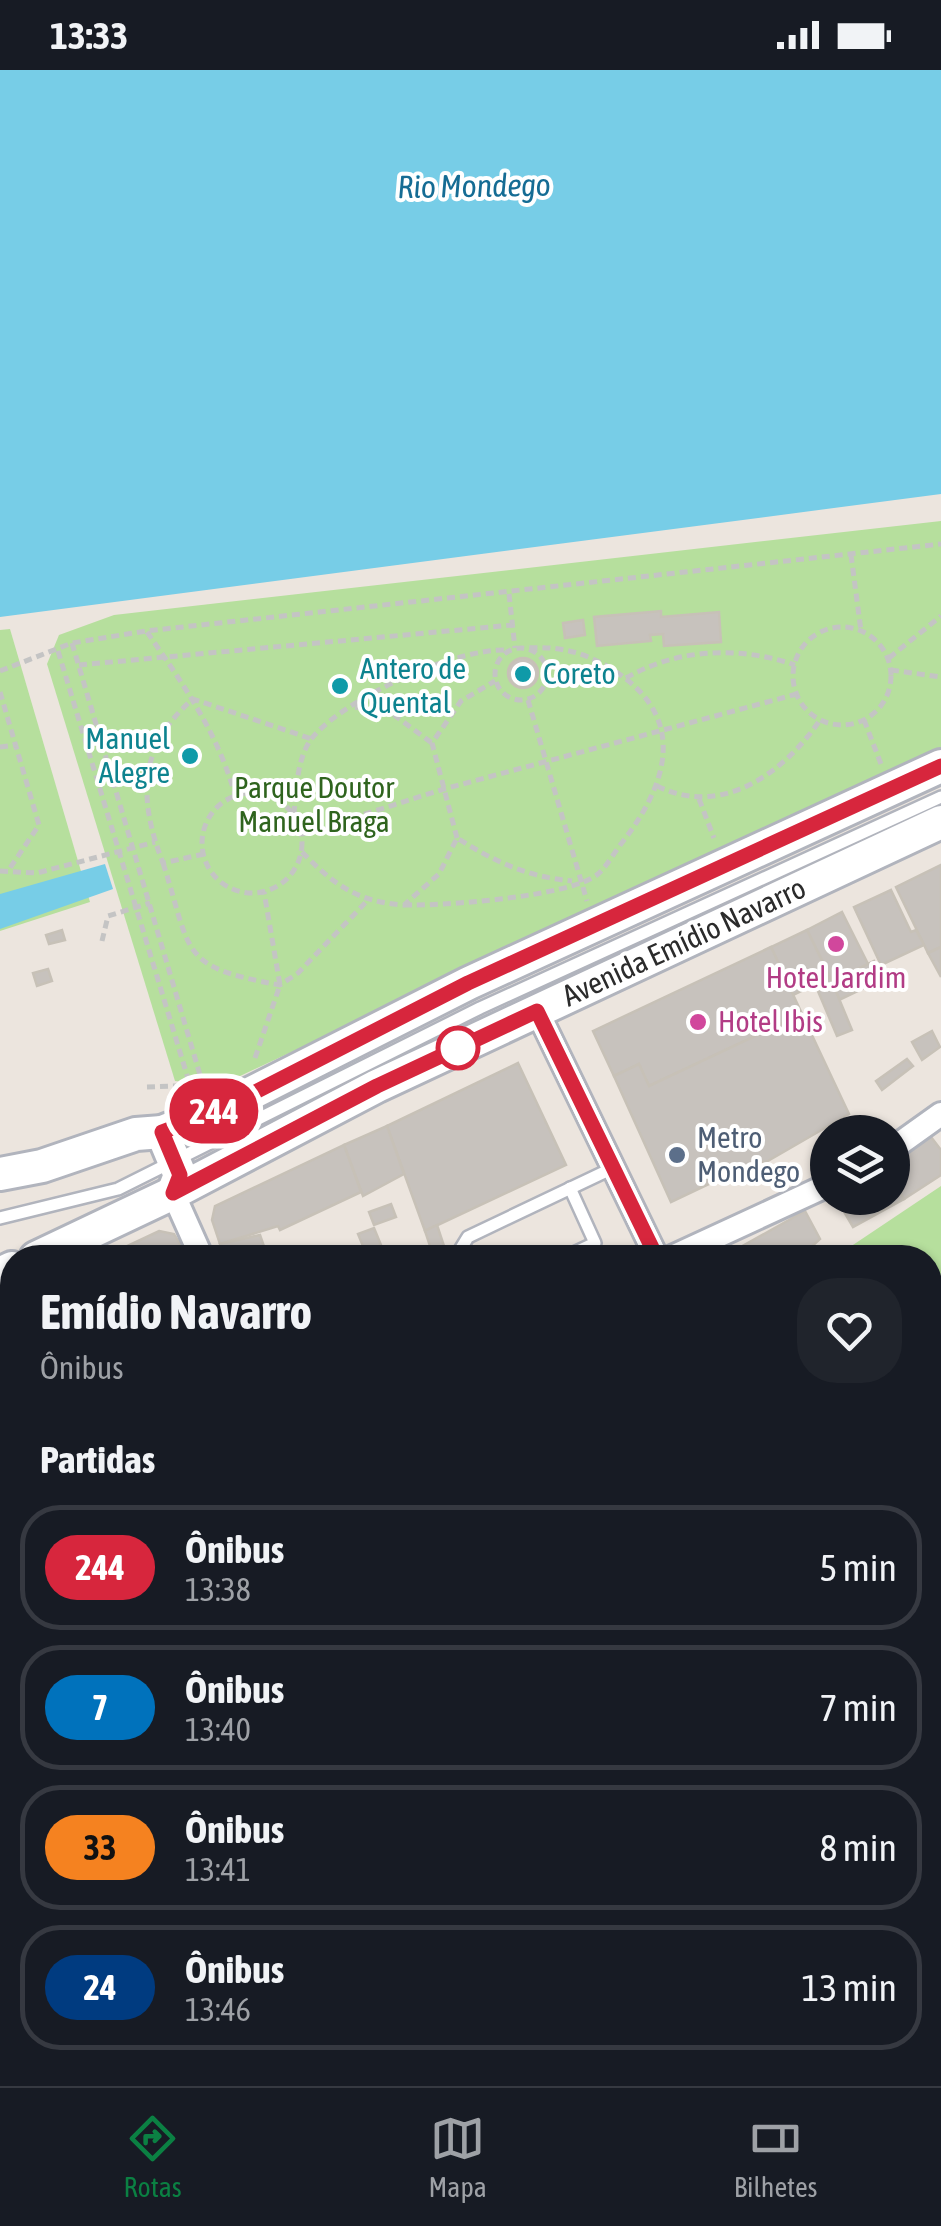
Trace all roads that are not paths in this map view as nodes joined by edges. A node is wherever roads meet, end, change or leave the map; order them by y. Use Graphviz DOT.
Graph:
graph roads {
  1 [pos="941,766"];
  2 [pos="941,797"];
  3 [pos="941,822"];
  4 [pos="537,1011"];
  5 [pos="941,1114"];
  6 [pos="162,1132"];
  7 [pos="910,1136"];
  8 [pos="613,1168"];
  9 [pos="0,1174"];
  10 [pos="175,1177"];
  11 [pos="570,1188"];
  12 [pos="810,1193"];
  13 [pos="0,1218"];
  14 [pos="63,1245"];
  15 [pos="198,1245"];
  16 [pos="463,1245"];
  17 [pos="593,1245"];
  18 [pos="650,1245"];
  19 [pos="698,1245"];
  1 -- 6 [label="main road, Avenida Emídio Navarro"];
  2 -- 10 [label="lane"];
  3 -- 4 [label="main road, Avenida Emídio Navarro"];
  4 -- 8 [label="street"];
  4 -- 10 [label="main road, Avenida Emídio Navarro"];
  5 -- 7 [label="street"];
  6 -- 9 [label="main road, Avenida Emídio Navarro"];
  6 -- 10 [label="main road"];
  8 -- 11 [label="lane"];
  8 -- 18 [label="street"];
  10 -- 13 [label="lane"];
  10 -- 14 [label="main road, Avenida Emídio Navarro"];
  10 -- 15 [label="street"];
  11 -- 16 [label="lane"];
  11 -- 17 [label="lane"];
  12 -- 19 [label="street"];
}
